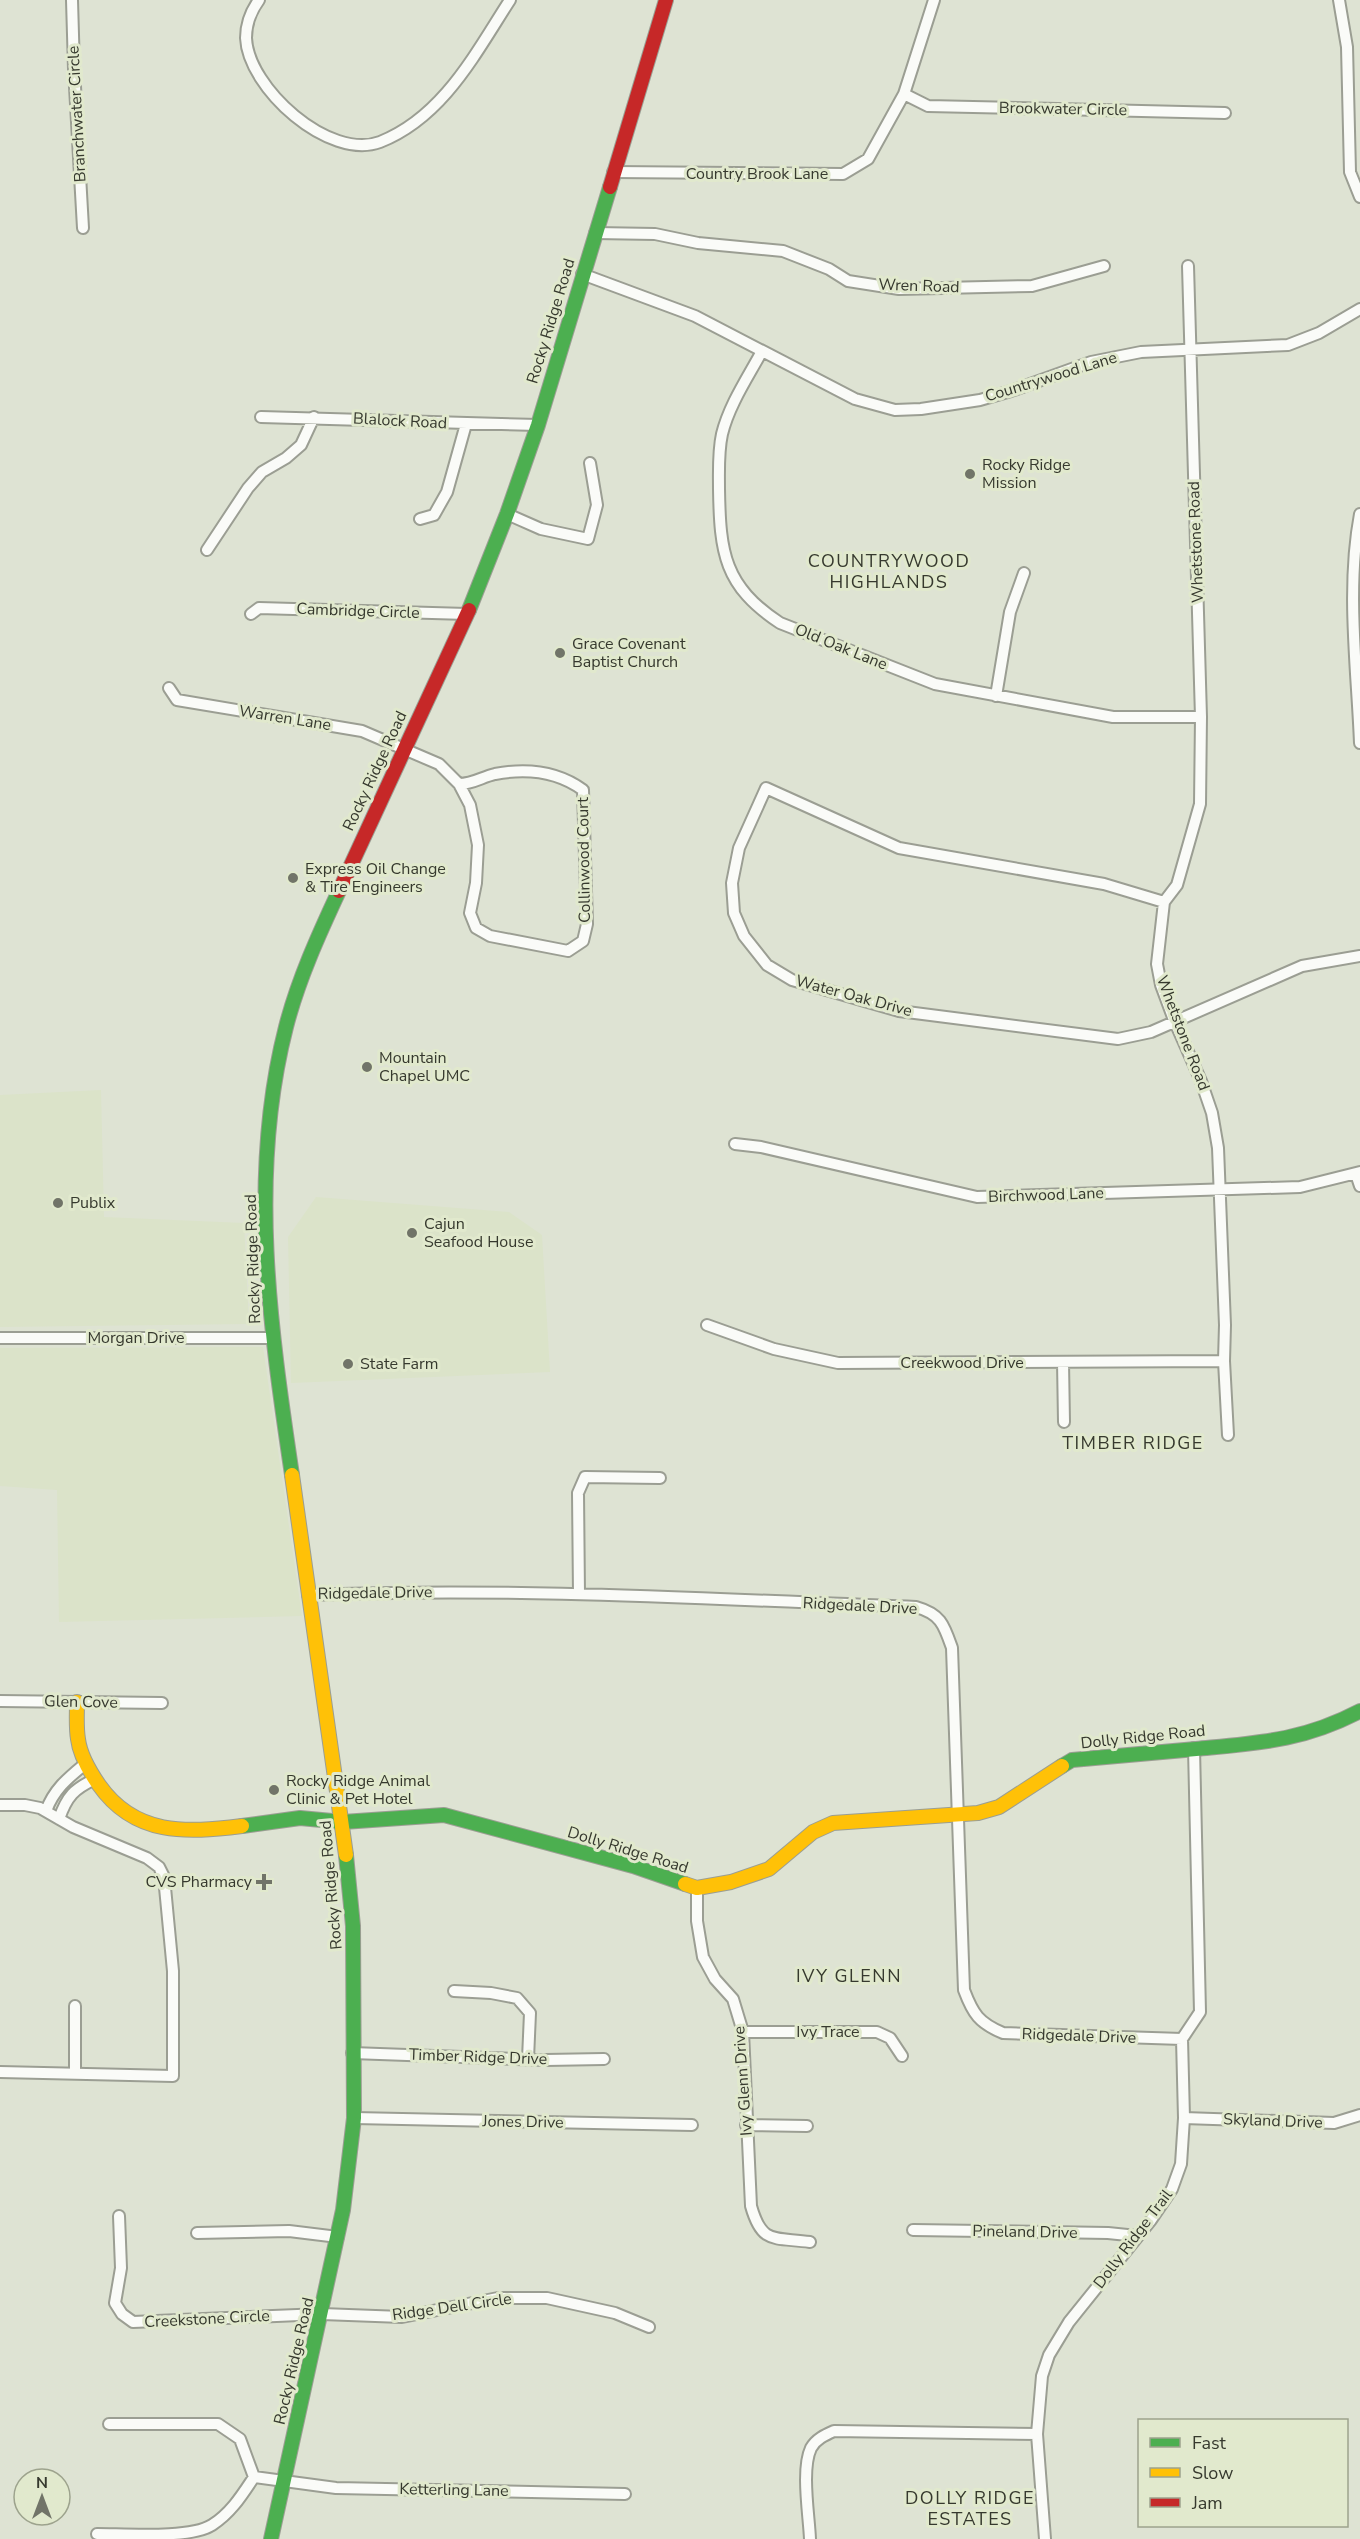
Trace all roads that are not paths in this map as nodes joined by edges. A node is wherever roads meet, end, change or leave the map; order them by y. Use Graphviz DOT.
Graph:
graph roads {
  1 [pos="72,0"];
  2 [pos="259,0"];
  3 [pos="510,0"];
  4 [pos="666,0"];
  5 [pos="934,0"];
  6 [pos="1339,0"];
  7 [pos="904,94"];
  8 [pos="1225,113"];
  9 [pos="613,172"];
  10 [pos="1360,197"];
  11 [pos="83,228"];
  12 [pos="595,233"];
  13 [pos="1104,266"];
  14 [pos="1188,266"];
  15 [pos="582,274"];
  16 [pos="1360,309"];
  17 [pos="1190,350"];
  18 [pos="762,351"];
  19 [pos="261,417"];
  20 [pos="314,417"];
  21 [pos="466,424"];
  22 [pos="538,425"];
  23 [pos="590,463"];
  24 [pos="507,514"];
  25 [pos="1360,514"];
  26 [pos="420,519"];
  27 [pos="207,550"];
  28 [pos="1024,573"];
  29 [pos="251,614"];
  30 [pos="466,614"];
  31 [pos="1358,626"];
  32 [pos="170,688"];
  33 [pos="996,696"];
  34 [pos="1201,717"];
  35 [pos="1360,743"];
  36 [pos="403,750"];
  37 [pos="459,784"];
  38 [pos="1164,903"];
  39 [pos="1360,956"];
  40 [pos="1174,1020"];
  41 [pos="735,1144"];
  42 [pos="1358,1173"];
  43 [pos="1360,1186"];
  44 [pos="1220,1188"];
  45 [pos="707,1325"];
  46 [pos="0,1338"];
  47 [pos="273,1338"];
  48 [pos="1224,1361"];
  49 [pos="1063,1362"];
  50 [pos="1064,1422"];
  51 [pos="1228,1435"];
  52 [pos="660,1478"];
  53 [pos="579,1594"];
  54 [pos="308,1595"];
  55 [pos="0,1701"];
  56 [pos="77,1702"];
  57 [pos="162,1704"];
  58 [pos="1360,1711"];
  59 [pos="1194,1748"];
  60 [pos="86,1763"];
  61 [pos="95,1779"];
  62 [pos="0,1805"];
  63 [pos="46,1811"];
  64 [pos="958,1814"];
  65 [pos="59,1819"];
  66 [pos="343,1822"];
  67 [pos="697,1888"];
  68 [pos="454,1991"];
  69 [pos="75,2006"];
  70 [pos="743,2032"];
  71 [pos="1182,2039"];
  72 [pos="352,2053"];
  73 [pos="902,2056"];
  74 [pos="528,2059"];
  75 [pos="604,2059"];
  76 [pos="0,2072"];
  77 [pos="75,2074"];
  78 [pos="1360,2115"];
  79 [pos="354,2118"];
  80 [pos="1184,2118"];
  81 [pos="692,2125"];
  82 [pos="746,2125"];
  83 [pos="807,2126"];
  84 [pos="119,2216"];
  85 [pos="913,2230"];
  86 [pos="197,2233"];
  87 [pos="1137,2236"];
  88 [pos="338,2237"];
  89 [pos="810,2242"];
  90 [pos="322,2314"];
  91 [pos="649,2327"];
  92 [pos="109,2424"];
  93 [pos="1037,2434"];
  94 [pos="254,2477"];
  95 [pos="284,2482"];
  96 [pos="625,2494"];
  97 [pos="97,2534"];
  98 [pos="271,2539"];
  99 [pos="810,2539"];
  100 [pos="1045,2539"];
  1 -- 11 [label="street, Branchwater Circle"];
  2 -- 3 [label="street"];
  4 -- 9 [label="main road, Rocky Ridge Road"];
  5 -- 7 [label="street, Country Brook Lane"];
  6 -- 10 [label="street"];
  7 -- 8 [label="street, Brookwater Circle"];
  7 -- 9 [label="street, Country Brook Lane"];
  9 -- 12 [label="main road, Rocky Ridge Road"];
  12 -- 13 [label="street, Wren Road"];
  12 -- 15 [label="main road, Rocky Ridge Road"];
  14 -- 17 [label="street, Whetstone Road"];
  15 -- 18 [label="street, Countrywood Lane"];
  15 -- 22 [label="main road, Rocky Ridge Road"];
  16 -- 17 [label="street, Countrywood Lane"];
  17 -- 18 [label="street, Countrywood Lane"];
  17 -- 34 [label="street, Whetstone Road"];
  18 -- 33 [label="street, Old Oak Lane"];
  19 -- 20 [label="street, Blalock Road"];
  20 -- 21 [label="street, Blalock Road"];
  20 -- 27 [label="street"];
  21 -- 22 [label="street, Blalock Road"];
  21 -- 26 [label="street"];
  22 -- 24 [label="main road, Rocky Ridge Road"];
  23 -- 24 [label="street"];
  24 -- 30 [label="main road, Rocky Ridge Road"];
  25 -- 31 [label="street"];
  28 -- 33 [label="street"];
  29 -- 30 [label="street, Cambridge Circle"];
  30 -- 36 [label="main road, Rocky Ridge Road"];
  31 -- 35 [label="street"];
  32 -- 36 [label="street, Warren Lane"];
  33 -- 34 [label="street, Old Oak Lane"];
  34 -- 38 [label="street, Whetstone Road"];
  36 -- 37 [label="street, Collinwood Court"];
  36 -- 47 [label="main road, Rocky Ridge Road"];
  37 -- 37 [label="street, Collinwood Court"];
  38 -- 40 [label="street, Whetstone Road"];
  38 -- 40 [label="street, Water Oak Drive"];
  39 -- 40 [label="street, Water Oak Drive"];
  40 -- 44 [label="street, Whetstone Road"];
  41 -- 44 [label="street, Birchwood Lane"];
  42 -- 43 [label="street"];
  42 -- 44 [label="street, Birchwood Lane"];
  44 -- 48 [label="street, Whetstone Road"];
  45 -- 49 [label="street, Creekwood Drive"];
  46 -- 47 [label="street, Morgan Drive"];
  47 -- 54 [label="main road, Rocky Ridge Road"];
  48 -- 49 [label="street, Creekwood Drive"];
  48 -- 51 [label="street, Whetstone Road"];
  49 -- 50 [label="street"];
  52 -- 53 [label="street"];
  53 -- 54 [label="street, Ridgedale Drive"];
  53 -- 64 [label="street, Ridgedale Drive"];
  54 -- 66 [label="main road, Rocky Ridge Road"];
  55 -- 56 [label="street, Glen Cove"];
  56 -- 57 [label="street, Glen Cove"];
  56 -- 60 [label="main road, Dolly Ridge Road"];
  58 -- 59 [label="main road, Dolly Ridge Road"];
  59 -- 64 [label="main road, Dolly Ridge Road"];
  59 -- 71 [label="street"];
  60 -- 61 [label="main road, Dolly Ridge Road"];
  60 -- 63 [label="street"];
  61 -- 65 [label="street"];
  61 -- 66 [label="main road, Dolly Ridge Road"];
  62 -- 63 [label="street"];
  63 -- 65 [label="street"];
  64 -- 67 [label="main road, Dolly Ridge Road"];
  64 -- 71 [label="street, Ridgedale Drive"];
  65 -- 77 [label="street"];
  66 -- 67 [label="main road, Dolly Ridge Road"];
  66 -- 72 [label="main road, Rocky Ridge Road"];
  67 -- 70 [label="street, Ivy Glenn Drive"];
  68 -- 74 [label="street"];
  69 -- 77 [label="street"];
  70 -- 73 [label="street, Ivy Trace"];
  70 -- 82 [label="street, Ivy Glenn Drive"];
  71 -- 80 [label="street, Dolly Ridge Trail"];
  72 -- 74 [label="street, Timber Ridge Drive"];
  72 -- 79 [label="main road, Rocky Ridge Road"];
  74 -- 75 [label="street, Timber Ridge Drive"];
  76 -- 77 [label="street"];
  78 -- 80 [label="street, Skyland Drive"];
  79 -- 81 [label="street, Jones Drive"];
  79 -- 88 [label="main road, Rocky Ridge Road"];
  80 -- 87 [label="street, Dolly Ridge Trail"];
  82 -- 83 [label="street"];
  82 -- 89 [label="street, Ivy Glenn Drive"];
  84 -- 90 [label="street, Creekstone Circle"];
  85 -- 87 [label="street, Pineland Drive"];
  86 -- 88 [label="street"];
  87 -- 93 [label="street, Dolly Ridge Trail"];
  88 -- 90 [label="main road, Rocky Ridge Road"];
  90 -- 91 [label="street, Ridge Dell Circle"];
  90 -- 95 [label="main road, Rocky Ridge Road"];
  92 -- 94 [label="street"];
  93 -- 99 [label="street"];
  93 -- 100 [label="street, Dolly Ridge Trail"];
  94 -- 95 [label="street, Ketterling Lane"];
  94 -- 97 [label="street"];
  95 -- 96 [label="street, Ketterling Lane"];
  95 -- 98 [label="main road, Rocky Ridge Road"];
}
